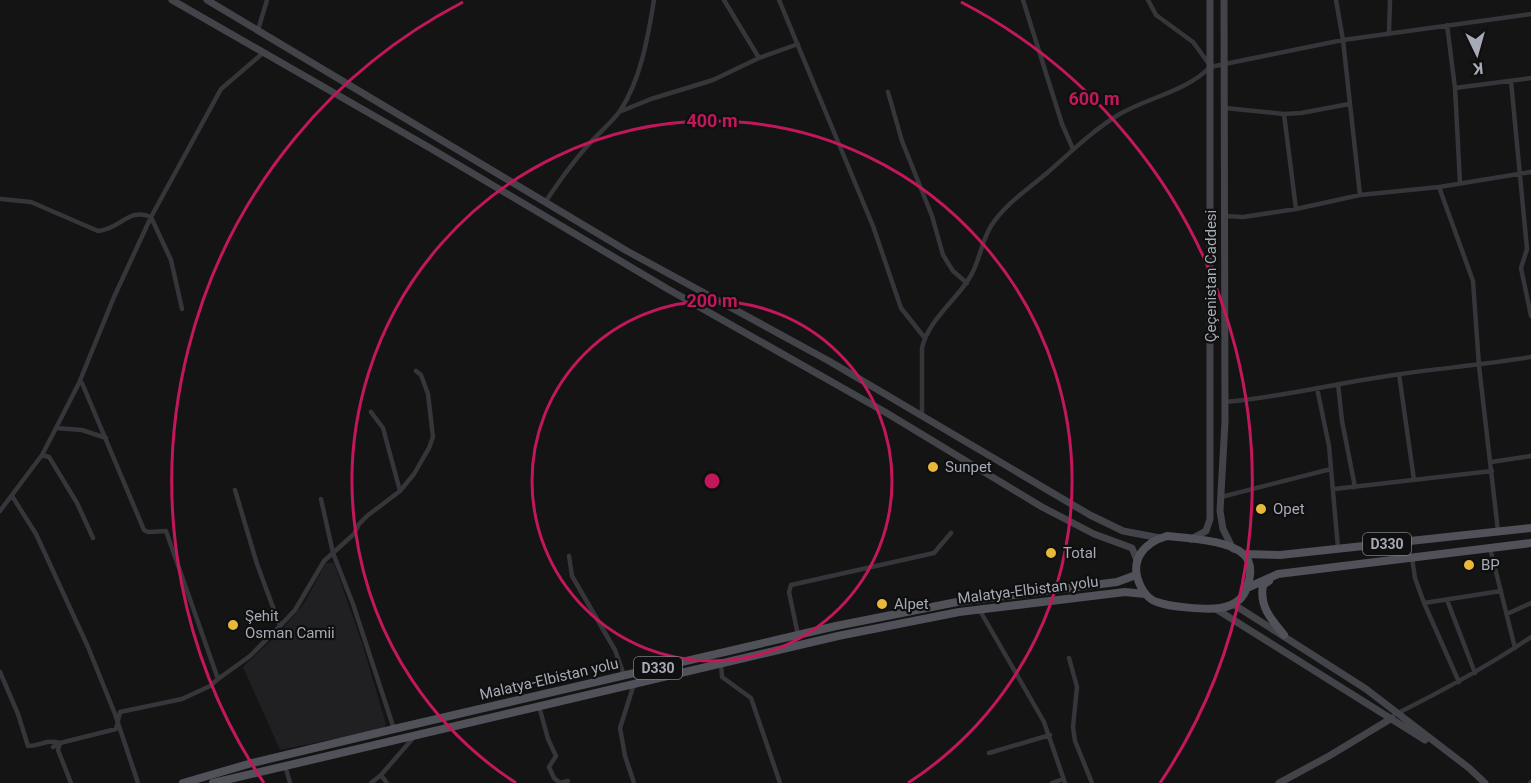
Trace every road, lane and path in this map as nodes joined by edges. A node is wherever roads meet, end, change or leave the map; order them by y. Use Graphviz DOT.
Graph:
graph roads {
  1 [pos="172,0"];
  2 [pos="207,0"];
  3 [pos="267,0"];
  4 [pos="654,0"];
  5 [pos="724,0"];
  6 [pos="779,0"];
  7 [pos="1023,0"];
  8 [pos="1148,0"];
  9 [pos="1210,0"];
  10 [pos="1224,0"];
  11 [pos="1336,0"];
  12 [pos="1390,0"];
  13 [pos="1531,14"];
  14 [pos="1447,25"];
  15 [pos="258,30"];
  16 [pos="1389,34"];
  17 [pos="1344,40"];
  18 [pos="798,44"];
  19 [pos="263,53"];
  20 [pos="759,58"];
  21 [pos="1224,63"];
  22 [pos="1210,67"];
  23 [pos="1531,78"];
  24 [pos="1511,81"];
  25 [pos="1455,88"];
  26 [pos="888,92"];
  27 [pos="1349,104"];
  28 [pos="1225,108"];
  29 [pos="619,112"];
  30 [pos="1284,114"];
  31 [pos="1073,149"];
  32 [pos="1531,172"];
  33 [pos="1520,174"];
  34 [pos="1460,183"];
  35 [pos="1439,187"];
  36 [pos="1360,195"];
  37 [pos="1,199"];
  38 [pos="546,201"];
  39 [pos="1296,209"];
  40 [pos="1224,216"];
  41 [pos="151,217"];
  42 [pos="967,283"];
  43 [pos="182,309"];
  44 [pos="1530,309"];
  45 [pos="1531,316"];
  46 [pos="924,337"];
  47 [pos="1531,357"];
  48 [pos="1479,366"];
  49 [pos="416,371"];
  50 [pos="1399,374"];
  51 [pos="79,383"];
  52 [pos="1338,384"];
  53 [pos="1317,388"];
  54 [pos="1225,402"];
  55 [pos="371,412"];
  56 [pos="922,416"];
  57 [pos="56,428"];
  58 [pos="106,438"];
  59 [pos="42,455"];
  60 [pos="1531,456"];
  61 [pos="1491,462"];
  62 [pos="1331,469"];
  63 [pos="1492,471"];
  64 [pos="1414,480"];
  65 [pos="1354,487"];
  66 [pos="1334,489"];
  67 [pos="235,490"];
  68 [pos="400,491"];
  69 [pos="12,496"];
  70 [pos="1221,498"];
  71 [pos="321,499"];
  72 [pos="0,511"];
  73 [pos="1531,528"];
  74 [pos="1498,531"];
  75 [pos="951,533"];
  76 [pos="93,538"];
  77 [pos="1160,538"];
  78 [pos="1191,539"];
  79 [pos="1531,543"];
  80 [pos="1490,548"];
  81 [pos="1233,549"];
  82 [pos="1338,549"];
  83 [pos="333,553"];
  84 [pos="1243,554"];
  85 [pos="569,556"];
  86 [pos="1412,558"];
  87 [pos="1137,560"];
  88 [pos="1278,574"];
  89 [pos="1136,575"];
  90 [pos="1247,588"];
  91 [pos="1501,591"];
  92 [pos="1145,594"];
  93 [pos="1448,600"];
  94 [pos="1424,603"];
  95 [pos="1531,603"];
  96 [pos="1233,604"];
  97 [pos="980,609"];
  98 [pos="1216,609"];
  99 [pos="1507,614"];
  100 [pos="280,626"];
  101 [pos="798,635"];
  102 [pos="1284,636"];
  103 [pos="1531,637"];
  104 [pos="1515,648"];
  105 [pos="1069,658"];
  106 [pos="722,664"];
  107 [pos="0,672"];
  108 [pos="1475,673"];
  109 [pos="624,675"];
  110 [pos="218,679"];
  111 [pos="1459,682"];
  112 [pos="634,684"];
  113 [pos="539,706"];
  114 [pos="1395,716"];
  115 [pos="118,725"];
  116 [pos="394,729"];
  117 [pos="417,734"];
  118 [pos="1050,735"];
  119 [pos="60,743"];
  120 [pos="53,747"];
  121 [pos="989,753"];
  122 [pos="285,765"];
  123 [pos="381,775"];
  124 [pos="568,781"];
  125 [pos="1064,781"];
  126 [pos="70,783"];
  127 [pos="138,783"];
  128 [pos="183,783"];
  129 [pos="213,783"];
  130 [pos="290,783"];
  131 [pos="371,783"];
  132 [pos="387,783"];
  133 [pos="633,783"];
  134 [pos="780,783"];
  135 [pos="1052,783"];
  136 [pos="1092,783"];
  137 [pos="1279,783"];
  138 [pos="1485,783"];
  1 -- 19 [label="main road"];
  2 -- 15 [label="main road"];
  3 -- 15 [label="street"];
  4 -- 29 [label="street"];
  5 -- 20 [label="street"];
  6 -- 18 [label="street"];
  7 -- 31 [label="street"];
  8 -- 22 [label="street"];
  9 -- 22 [label="main road, Çeçenistan Caddesi"];
  10 -- 21 [label="main road, Çeçenistan Caddesi"];
  11 -- 17 [label="street"];
  12 -- 16 [label="street"];
  13 -- 14 [label="street"];
  14 -- 16 [label="street"];
  14 -- 25 [label="street"];
  15 -- 38 [label="main road"];
  16 -- 17 [label="street"];
  17 -- 21 [label="street"];
  17 -- 27 [label="street"];
  18 -- 20 [label="street"];
  18 -- 46 [label="street"];
  19 -- 41 [label="street"];
  19 -- 87 [label="main road"];
  20 -- 29 [label="street"];
  21 -- 22 [label="street"];
  21 -- 28 [label="main road, Çeçenistan Caddesi"];
  22 -- 31 [label="street"];
  22 -- 78 [label="main road, Çeçenistan Caddesi"];
  23 -- 24 [label="street"];
  24 -- 25 [label="street"];
  24 -- 33 [label="street"];
  25 -- 34 [label="street"];
  26 -- 42 [label="street"];
  27 -- 30 [label="street"];
  27 -- 36 [label="street"];
  28 -- 30 [label="street"];
  28 -- 40 [label="main road, Çeçenistan Caddesi"];
  29 -- 38 [label="street"];
  30 -- 39 [label="street"];
  31 -- 42 [label="street"];
  32 -- 33 [label="street"];
  33 -- 34 [label="street"];
  33 -- 44 [label="street"];
  34 -- 35 [label="street"];
  35 -- 36 [label="street"];
  35 -- 48 [label="street"];
  36 -- 39 [label="street"];
  37 -- 41 [label="street"];
  38 -- 56 [label="main road"];
  39 -- 40 [label="street"];
  40 -- 54 [label="main road, Çeçenistan Caddesi"];
  41 -- 43 [label="street"];
  41 -- 51 [label="street"];
  42 -- 46 [label="street"];
  44 -- 45 [label="street"];
  46 -- 56 [label="street"];
  47 -- 48 [label="street"];
  48 -- 50 [label="street"];
  48 -- 61 [label="street"];
  49 -- 68 [label="street"];
  50 -- 52 [label="street"];
  50 -- 64 [label="street"];
  51 -- 57 [label="street"];
  51 -- 58 [label="street"];
  52 -- 53 [label="street"];
  52 -- 65 [label="street"];
  53 -- 54 [label="street"];
  53 -- 62 [label="street"];
  54 -- 70 [label="main road, Çeçenistan Caddesi"];
  55 -- 68 [label="street"];
  56 -- 77 [label="main road"];
  57 -- 58 [label="street"];
  57 -- 59 [label="street"];
  58 -- 110 [label="street"];
  59 -- 69 [label="street"];
  59 -- 76 [label="street"];
  60 -- 61 [label="street"];
  61 -- 63 [label="street"];
  62 -- 66 [label="street"];
  62 -- 70 [label="street"];
  63 -- 64 [label="street"];
  63 -- 74 [label="street"];
  64 -- 65 [label="street"];
  65 -- 66 [label="street"];
  66 -- 82 [label="street"];
  67 -- 100 [label="street"];
  68 -- 83 [label="street"];
  69 -- 72 [label="street"];
  69 -- 115 [label="street"];
  70 -- 81 [label="main road, Çeçenistan Caddesi"];
  71 -- 83 [label="street"];
  73 -- 74 [label="main road, D330"];
  74 -- 82 [label="main road, D330"];
  75 -- 101 [label="street"];
  77 -- 78 [label="main road"];
  77 -- 87 [label="main road"];
  78 -- 81 [label="main road"];
  79 -- 80 [label="main road, D330"];
  80 -- 86 [label="main road, D330"];
  80 -- 91 [label="street"];
  81 -- 84 [label="main road"];
  82 -- 84 [label="main road, D330"];
  83 -- 100 [label="street"];
  83 -- 116 [label="street"];
  84 -- 90 [label="main road"];
  85 -- 109 [label="street"];
  86 -- 88 [label="main road, D330"];
  86 -- 94 [label="street"];
  87 -- 89 [label="main road"];
  88 -- 90 [label="main road, D330"];
  88 -- 102 [label="main road"];
  89 -- 92 [label="main road"];
  89 -- 101 [label="main road, Malatya-Elbistan yolu / D330"];
  90 -- 96 [label="main road"];
  91 -- 93 [label="street"];
  91 -- 99 [label="street"];
  92 -- 97 [label="main road, Malatya-Elbistan yolu / D330"];
  92 -- 98 [label="main road"];
  93 -- 94 [label="street"];
  93 -- 108 [label="street"];
  94 -- 111 [label="street"];
  95 -- 99 [label="street"];
  96 -- 98 [label="main road"];
  96 -- 102 [label="main road"];
  97 -- 106 [label="main road, Malatya-Elbistan yolu / D330"];
  97 -- 118 [label="street"];
  98 -- 114 [label="main road"];
  99 -- 104 [label="street"];
  100 -- 110 [label="street"];
  101 -- 109 [label="main road, Malatya-Elbistan yolu / D330"];
  102 -- 114 [label="main road"];
  103 -- 104 [label="street"];
  104 -- 108 [label="street"];
  105 -- 136 [label="street"];
  106 -- 112 [label="main road, Malatya-Elbistan yolu / D330"];
  106 -- 134 [label="street"];
  107 -- 119 [label="street"];
  108 -- 111 [label="street"];
  109 -- 116 [label="main road, Malatya-Elbistan yolu / D330"];
  110 -- 115 [label="street"];
  111 -- 114 [label="street"];
  112 -- 113 [label="main road, Malatya-Elbistan yolu / D330"];
  112 -- 133 [label="street"];
  113 -- 117 [label="main road, Malatya-Elbistan yolu / D330"];
  113 -- 124 [label="street"];
  114 -- 137 [label="main road"];
  114 -- 138 [label="main road"];
  115 -- 119 [label="street"];
  115 -- 127 [label="street"];
  116 -- 128 [label="main road, Malatya-Elbistan yolu / D330"];
  117 -- 122 [label="main road, Malatya-Elbistan yolu / D330"];
  117 -- 123 [label="street"];
  118 -- 121 [label="street"];
  118 -- 125 [label="street"];
  119 -- 120 [label="street"];
  119 -- 126 [label="street"];
  122 -- 129 [label="main road, Malatya-Elbistan yolu / D330"];
  122 -- 130 [label="street"];
  123 -- 131 [label="street"];
  123 -- 132 [label="street"];
  125 -- 135 [label="street"];
}
